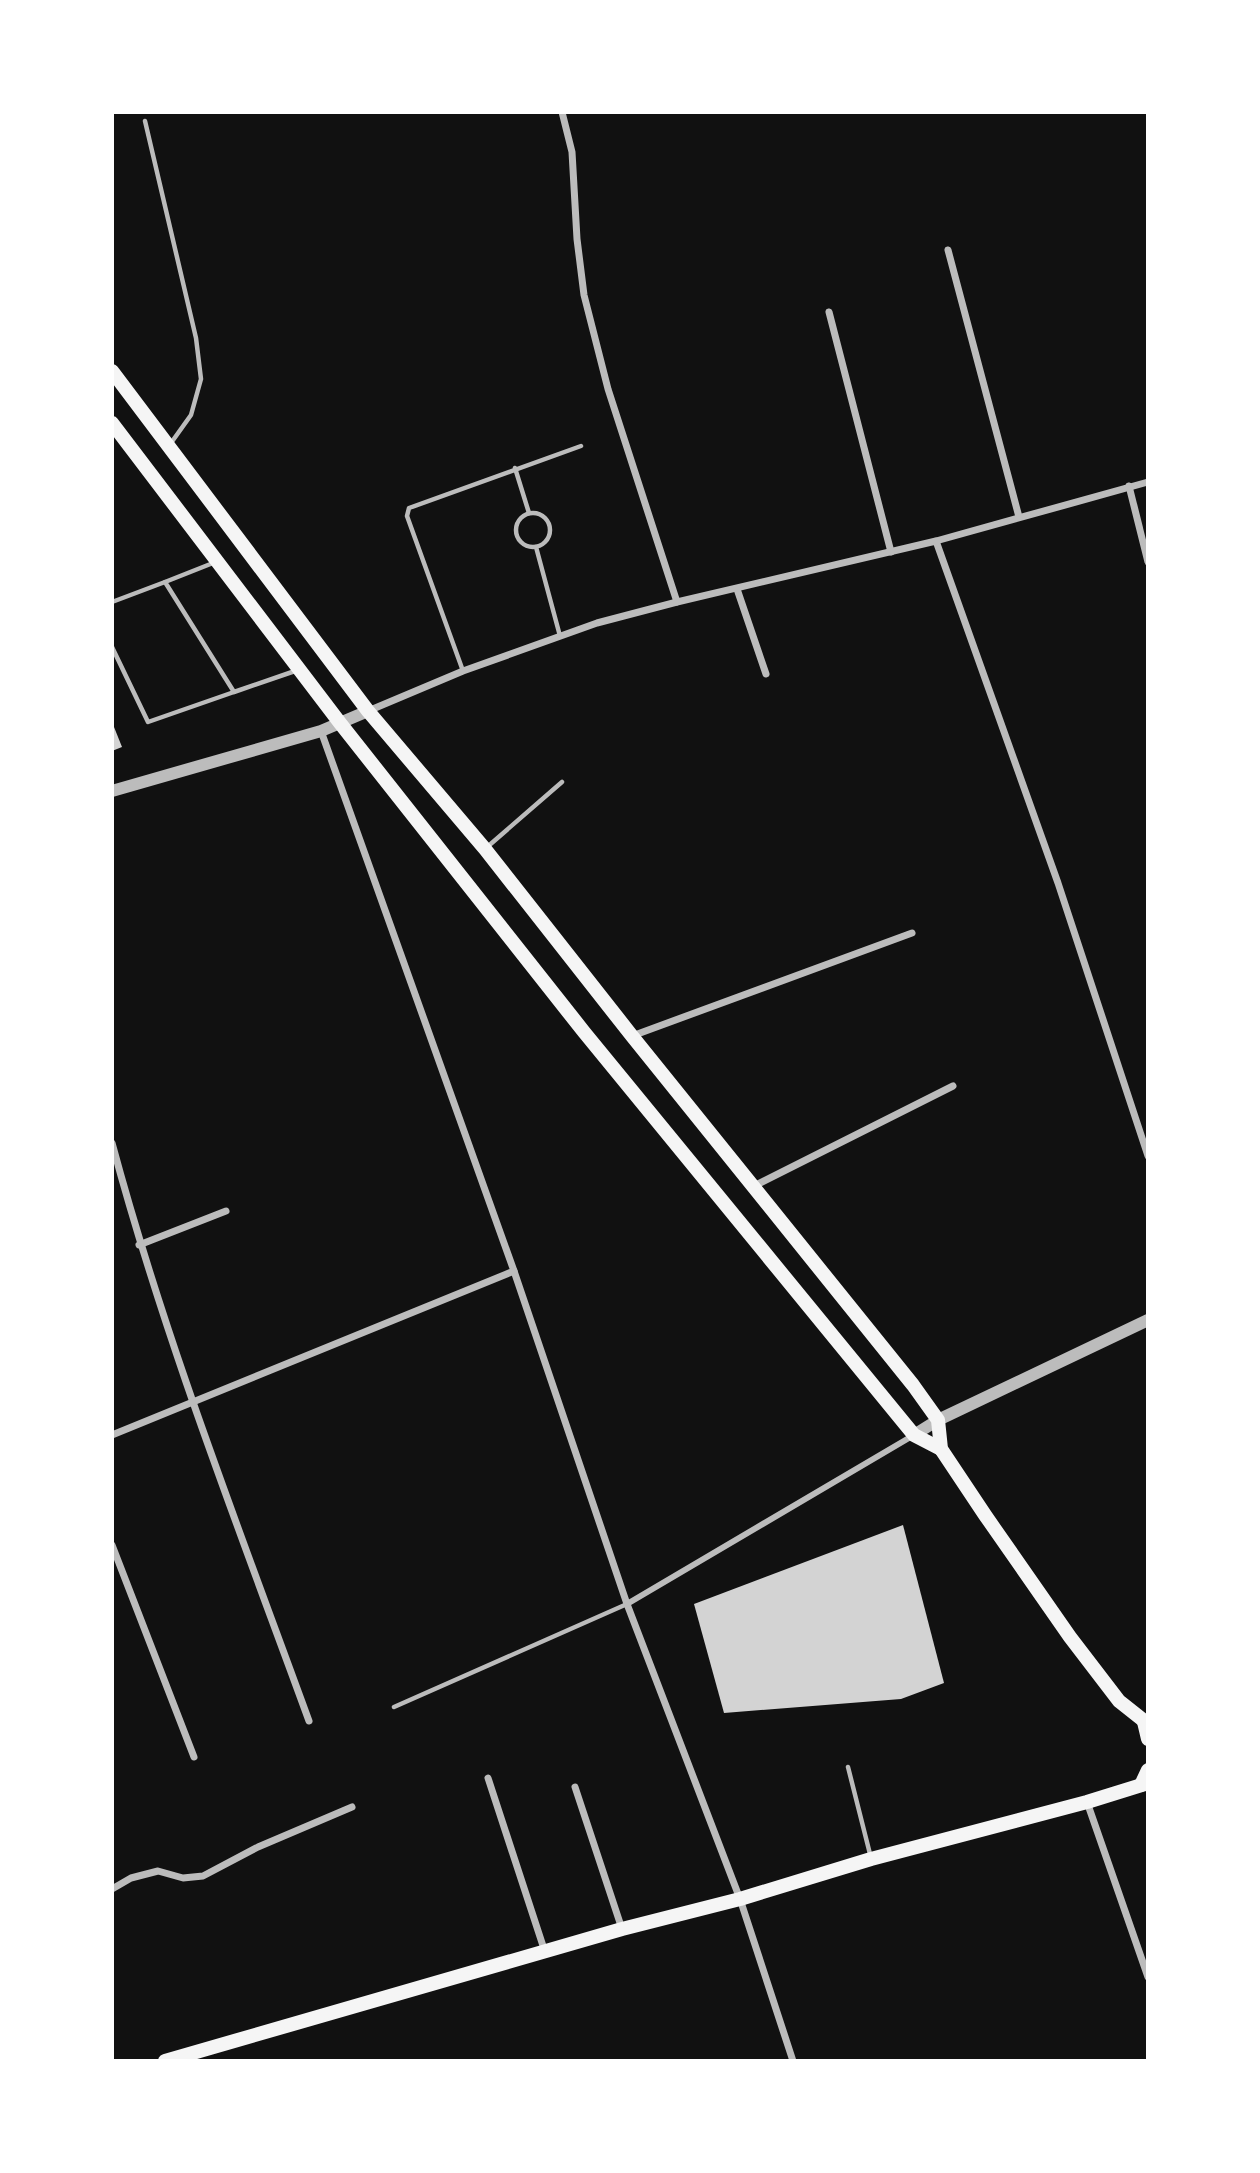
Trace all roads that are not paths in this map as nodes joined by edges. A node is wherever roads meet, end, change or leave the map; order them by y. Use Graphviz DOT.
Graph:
graph roads {
  1 [pos="562,112"];
  2 [pos="145,121"];
  3 [pos="948,250"];
  4 [pos="829,312"];
  5 [pos="112,371"];
  6 [pos="112,423"];
  7 [pos="581,446"];
  8 [pos="169,447"];
  9 [pos="516,468"];
  10 [pos="1148,482"];
  11 [pos="1129,486"];
  12 [pos="529,513"];
  13 [pos="1019,516"];
  14 [pos="936,541"];
  15 [pos="536,547"];
  16 [pos="891,552"];
  17 [pos="218,562"];
  18 [pos="1148,562"];
  19 [pos="165,582"];
  20 [pos="737,589"];
  21 [pos="112,602"];
  22 [pos="677,602"];
  23 [pos="560,637"];
  24 [pos="112,647"];
  25 [pos="299,669"];
  26 [pos="463,671"];
  27 [pos="766,674"];
  28 [pos="234,692"];
  29 [pos="368,711"];
  30 [pos="340,723"];
  31 [pos="321,731"];
  32 [pos="562,782"];
  33 [pos="112,791"];
  34 [pos="485,849"];
  35 [pos="912,933"];
  36 [pos="632,1036"];
  37 [pos="953,1086"];
  38 [pos="112,1143"];
  39 [pos="1148,1156"];
  40 [pos="754,1186"];
  41 [pos="226,1211"];
  42 [pos="139,1245"];
  43 [pos="514,1270"];
  44 [pos="1148,1320"];
  45 [pos="192,1404"];
  46 [pos="938,1420"];
  47 [pos="112,1435"];
  48 [pos="914,1435"];
  49 [pos="941,1450"];
  50 [pos="112,1545"];
  51 [pos="627,1604"];
  52 [pos="394,1707"];
  53 [pos="309,1721"];
  54 [pos="1146,1723"];
  55 [pos="1148,1739"];
  56 [pos="194,1757"];
  57 [pos="848,1767"];
  58 [pos="1148,1770"];
  59 [pos="488,1778"];
  60 [pos="1144,1784"];
  61 [pos="575,1787"];
  62 [pos="1087,1802"];
  63 [pos="352,1807"];
  64 [pos="871,1859"];
  65 [pos="112,1889"];
  66 [pos="740,1899"];
  67 [pos="622,1929"];
  68 [pos="545,1952"];
  69 [pos="1148,1977"];
  70 [pos="165,2061"];
  71 [pos="793,2061"];
  1 -- 22 [label="street"];
  2 -- 8 [label="lane"];
  3 -- 13 [label="street"];
  4 -- 16 [label="street"];
  5 -- 8 [label="main road"];
  6 -- 17 [label="main road"];
  7 -- 9 [label="lane"];
  8 -- 29 [label="main road"];
  9 -- 12 [label="lane"];
  9 -- 26 [label="lane"];
  10 -- 11 [label="street"];
  11 -- 13 [label="street"];
  11 -- 18 [label="street"];
  12 -- 15 [label="lane"];
  12 -- 15 [label="lane"];
  13 -- 14 [label="street"];
  14 -- 16 [label="street"];
  14 -- 39 [label="street"];
  15 -- 23 [label="lane"];
  16 -- 20 [label="street"];
  17 -- 19 [label="lane"];
  17 -- 25 [label="main road"];
  19 -- 21 [label="lane"];
  19 -- 28 [label="lane"];
  20 -- 22 [label="street"];
  20 -- 27 [label="street"];
  22 -- 23 [label="street"];
  23 -- 26 [label="street"];
  24 -- 28 [label="lane"];
  25 -- 28 [label="lane"];
  25 -- 30 [label="main road"];
  26 -- 29 [label="street"];
  29 -- 30 [label="street"];
  29 -- 34 [label="main road"];
  30 -- 31 [label="street"];
  30 -- 48 [label="main road"];
  31 -- 33 [label="street"];
  31 -- 43 [label="street"];
  32 -- 34 [label="lane"];
  34 -- 36 [label="main road"];
  35 -- 36 [label="street"];
  36 -- 40 [label="main road"];
  37 -- 40 [label="street"];
  38 -- 42 [label="street"];
  40 -- 46 [label="main road"];
  41 -- 42 [label="street"];
  42 -- 45 [label="street"];
  43 -- 45 [label="street"];
  43 -- 51 [label="street"];
  44 -- 46 [label="street"];
  45 -- 47 [label="street"];
  45 -- 53 [label="street"];
  46 -- 48 [label="street"];
  46 -- 49 [label="main road"];
  48 -- 49 [label="main road"];
  48 -- 51 [label="street"];
  49 -- 54 [label="main road"];
  50 -- 56 [label="street"];
  51 -- 52 [label="lane"];
  51 -- 66 [label="street"];
  54 -- 55 [label="main road"];
  57 -- 64 [label="lane"];
  58 -- 60 [label="main road"];
  59 -- 68 [label="street"];
  60 -- 62 [label="main road"];
  61 -- 67 [label="street"];
  62 -- 64 [label="main road"];
  62 -- 69 [label="street"];
  63 -- 65 [label="street"];
  64 -- 66 [label="main road"];
  66 -- 67 [label="main road"];
  66 -- 71 [label="street"];
  67 -- 68 [label="main road"];
  68 -- 70 [label="main road"];
}
